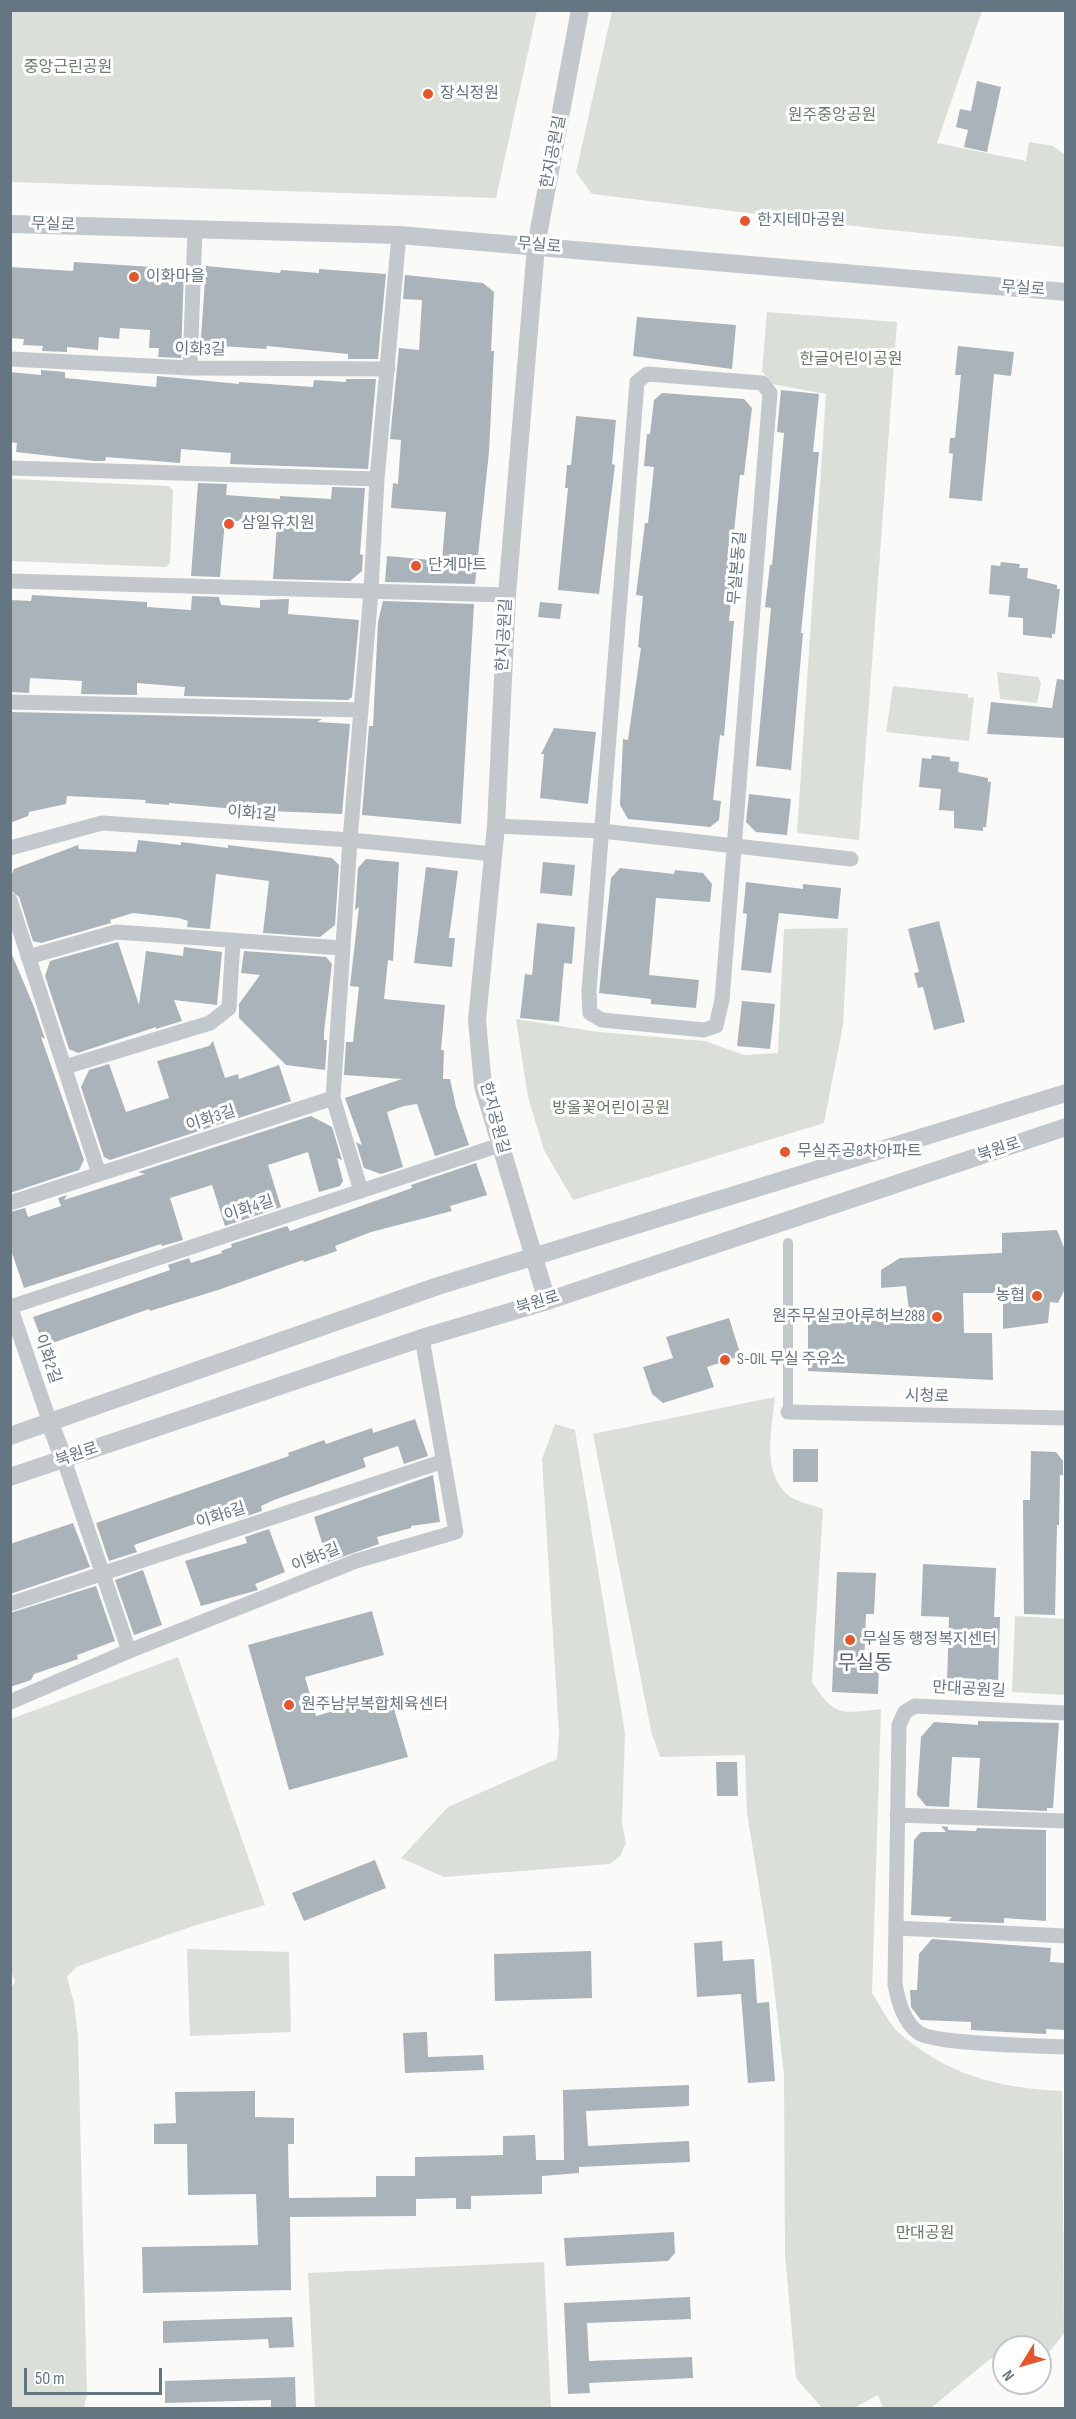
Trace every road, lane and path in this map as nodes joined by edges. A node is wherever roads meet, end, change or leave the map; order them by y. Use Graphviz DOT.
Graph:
graph roads {
  1 [pos="580,10"];
  2 [pos="10,224"];
  3 [pos="195,230"];
  4 [pos="399,235"];
  5 [pos="536,246"];
  6 [pos="1065,292"];
  7 [pos="10,359"];
  8 [pos="190,368"];
  9 [pos="388,369"];
  10 [pos="10,468"];
  11 [pos="377,479"];
  12 [pos="10,581"];
  13 [pos="371,591"];
  14 [pos="507,595"];
  15 [pos="10,702"];
  16 [pos="361,711"];
  17 [pos="496,826"];
  18 [pos="602,831"];
  19 [pos="350,840"];
  20 [pos="734,847"];
  21 [pos="10,848"];
  22 [pos="494,854"];
  23 [pos="850,859"];
  24 [pos="10,900"];
  25 [pos="232,940"];
  26 [pos="342,948"];
  27 [pos="28,957"];
  28 [pos="64,1067"];
  29 [pos="1065,1093"];
  30 [pos="333,1098"];
  31 [pos="1065,1127"];
  32 [pos="500,1145"];
  33 [pos="99,1174"];
  34 [pos="361,1191"];
  35 [pos="10,1203"];
  36 [pos="788,1243"];
  37 [pos="536,1256"];
  38 [pos="547,1301"];
  39 [pos="11,1307"];
  40 [pos="422,1338"];
  41 [pos="788,1412"];
  42 [pos="1065,1418"];
  43 [pos="50,1423"];
  44 [pos="10,1436"];
  45 [pos="64,1460"];
  46 [pos="444,1461"];
  47 [pos="10,1477"];
  48 [pos="103,1574"];
  49 [pos="10,1604"];
  50 [pos="129,1651"];
  51 [pos="10,1702"];
  52 [pos="1065,1713"];
  53 [pos="897,1815"];
  54 [pos="1065,1821"];
  55 [pos="896,1928"];
  56 [pos="1065,1936"];
  57 [pos="1065,2047"];
  1 -- 5 [label="street, 한지공원길"];
  2 -- 3 [label="street, 무실로"];
  3 -- 4 [label="street, 무실로"];
  3 -- 8 [label="street"];
  4 -- 5 [label="street, 무실로"];
  4 -- 9 [label="street"];
  5 -- 6 [label="street, 무실로"];
  5 -- 14 [label="street, 한지공원길"];
  7 -- 8 [label="street, 이화3길"];
  8 -- 9 [label="street, 이화3길"];
  9 -- 11 [label="street"];
  10 -- 11 [label="street"];
  11 -- 13 [label="street"];
  12 -- 13 [label="street"];
  13 -- 14 [label="street"];
  13 -- 16 [label="street"];
  14 -- 17 [label="street, 한지공원길"];
  15 -- 16 [label="street"];
  16 -- 19 [label="street"];
  17 -- 18 [label="street"];
  17 -- 22 [label="street, 한지공원길"];
  18 -- 20 [label="street"];
  18 -- 20 [label="street, 무실본동길"];
  18 -- 20 [label="street, 무실본동길"];
  19 -- 21 [label="street, 이화1길"];
  19 -- 22 [label="street, 이화1길"];
  19 -- 26 [label="street"];
  20 -- 23 [label="street"];
  22 -- 32 [label="street, 한지공원길"];
  24 -- 27 [label="street"];
  25 -- 26 [label="street"];
  25 -- 27 [label="street"];
  25 -- 28 [label="street"];
  26 -- 30 [label="street"];
  27 -- 28 [label="street"];
  28 -- 33 [label="street"];
  29 -- 37 [label="street, 북원로"];
  30 -- 33 [label="street, 이화3길"];
  30 -- 34 [label="street"];
  31 -- 38 [label="street, 북원로"];
  32 -- 34 [label="street, 이화4길"];
  32 -- 37 [label="street, 한지공원길"];
  33 -- 35 [label="street, 이화3길"];
  34 -- 39 [label="street, 이화4길"];
  36 -- 41 [label="street"];
  37 -- 38 [label="street, 한지공원길"];
  37 -- 43 [label="street, 북원로"];
  38 -- 40 [label="street, 북원로"];
  39 -- 43 [label="street, 이화2길"];
  40 -- 45 [label="street, 북원로"];
  40 -- 46 [label="street, 이화5길"];
  41 -- 42 [label="street, 시청로"];
  43 -- 44 [label="street, 북원로"];
  43 -- 45 [label="street"];
  45 -- 47 [label="street, 북원로"];
  45 -- 48 [label="street"];
  46 -- 48 [label="street, 이화6길"];
  46 -- 50 [label="street, 이화5길"];
  48 -- 49 [label="street, 이화6길"];
  48 -- 50 [label="street"];
  50 -- 51 [label="street, 이화5길"];
  52 -- 53 [label="street, 만대공원길"];
  53 -- 54 [label="street"];
  53 -- 55 [label="street, 만대공원길"];
  55 -- 56 [label="street"];
  55 -- 57 [label="street, 만대공원길"];
}
